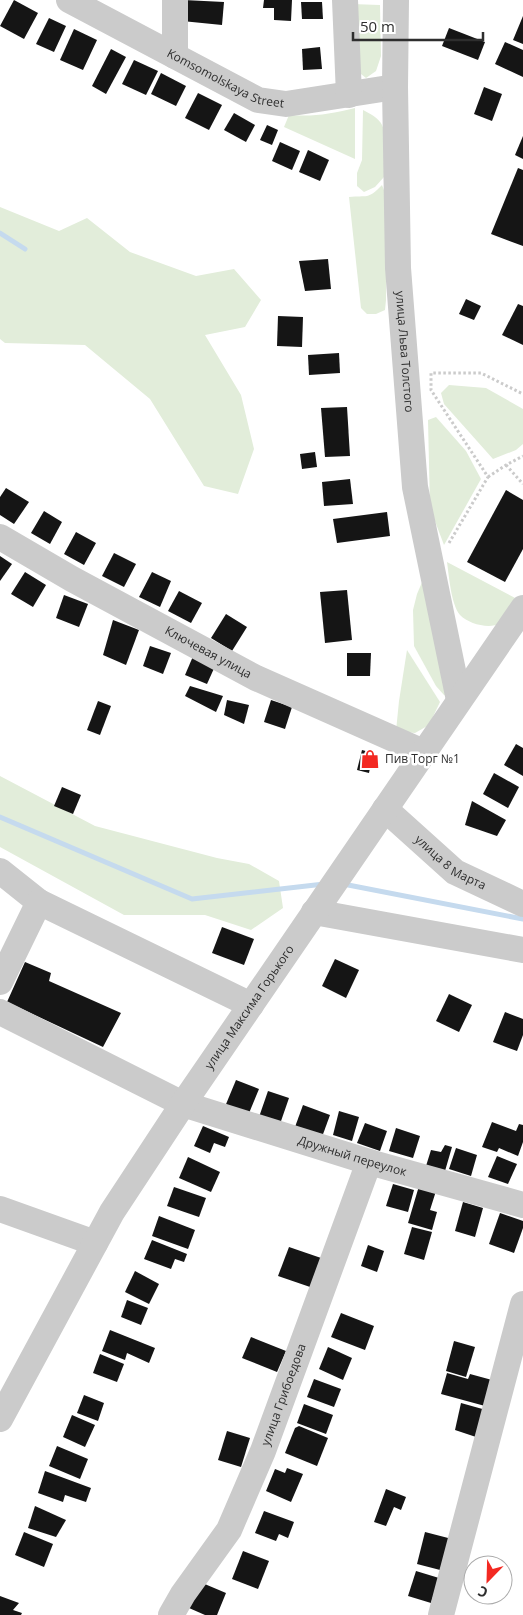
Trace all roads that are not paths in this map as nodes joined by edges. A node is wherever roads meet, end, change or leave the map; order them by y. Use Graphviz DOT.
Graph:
graph roads {
  1 [pos="69,0"];
  2 [pos="175,0"];
  3 [pos="345,0"];
  4 [pos="396,0"];
  5 [pos="175,56"];
  6 [pos="395,87"];
  7 [pos="349,95"];
  8 [pos="0,537"];
  9 [pos="523,608"];
  10 [pos="459,700"];
  11 [pos="423,752"];
  12 [pos="385,809"];
  13 [pos="0,871"];
  14 [pos="39,902"];
  15 [pos="523,904"];
  16 [pos="314,912"];
  17 [pos="523,950"];
  18 [pos="0,982"];
  19 [pos="251,1004"];
  20 [pos="0,1012"];
  21 [pos="183,1104"];
  22 [pos="369,1162"];
  23 [pos="523,1205"];
  24 [pos="0,1209"];
  25 [pos="95,1243"];
  26 [pos="523,1304"];
  27 [pos="0,1419"];
  28 [pos="171,1615"];
  29 [pos="441,1615"];
  1 -- 5 [label="street, Komsomolskaya Street"];
  2 -- 5 [label="street"];
  3 -- 7 [label="street"];
  4 -- 6 [label="street, улица Льва Толстого"];
  5 -- 7 [label="street, Komsomolskaya Street"];
  6 -- 7 [label="street, Komsomolskaya Street"];
  6 -- 10 [label="street, улица Льва Толстого"];
  8 -- 11 [label="street, Ключевая улица"];
  9 -- 10 [label="street, улица Максима Горького"];
  10 -- 11 [label="street, улица Максима Горького"];
  11 -- 12 [label="street, улица Максима Горького"];
  12 -- 15 [label="street, улица 8 Марта"];
  12 -- 16 [label="street, улица Максима Горького"];
  13 -- 14 [label="street"];
  14 -- 18 [label="street"];
  14 -- 19 [label="street"];
  16 -- 17 [label="street"];
  16 -- 19 [label="street, улица Максима Горького"];
  19 -- 21 [label="street, улица Максима Горького"];
  20 -- 21 [label="street, Дружный переулок"];
  21 -- 22 [label="street, Дружный переулок"];
  21 -- 25 [label="street, улица Максима Горького"];
  22 -- 23 [label="street, Дружный переулок"];
  22 -- 28 [label="street, улица Грибоедова"];
  24 -- 25 [label="street"];
  25 -- 27 [label="street, улица Максима Горького"];
  26 -- 29 [label="street"];
}
